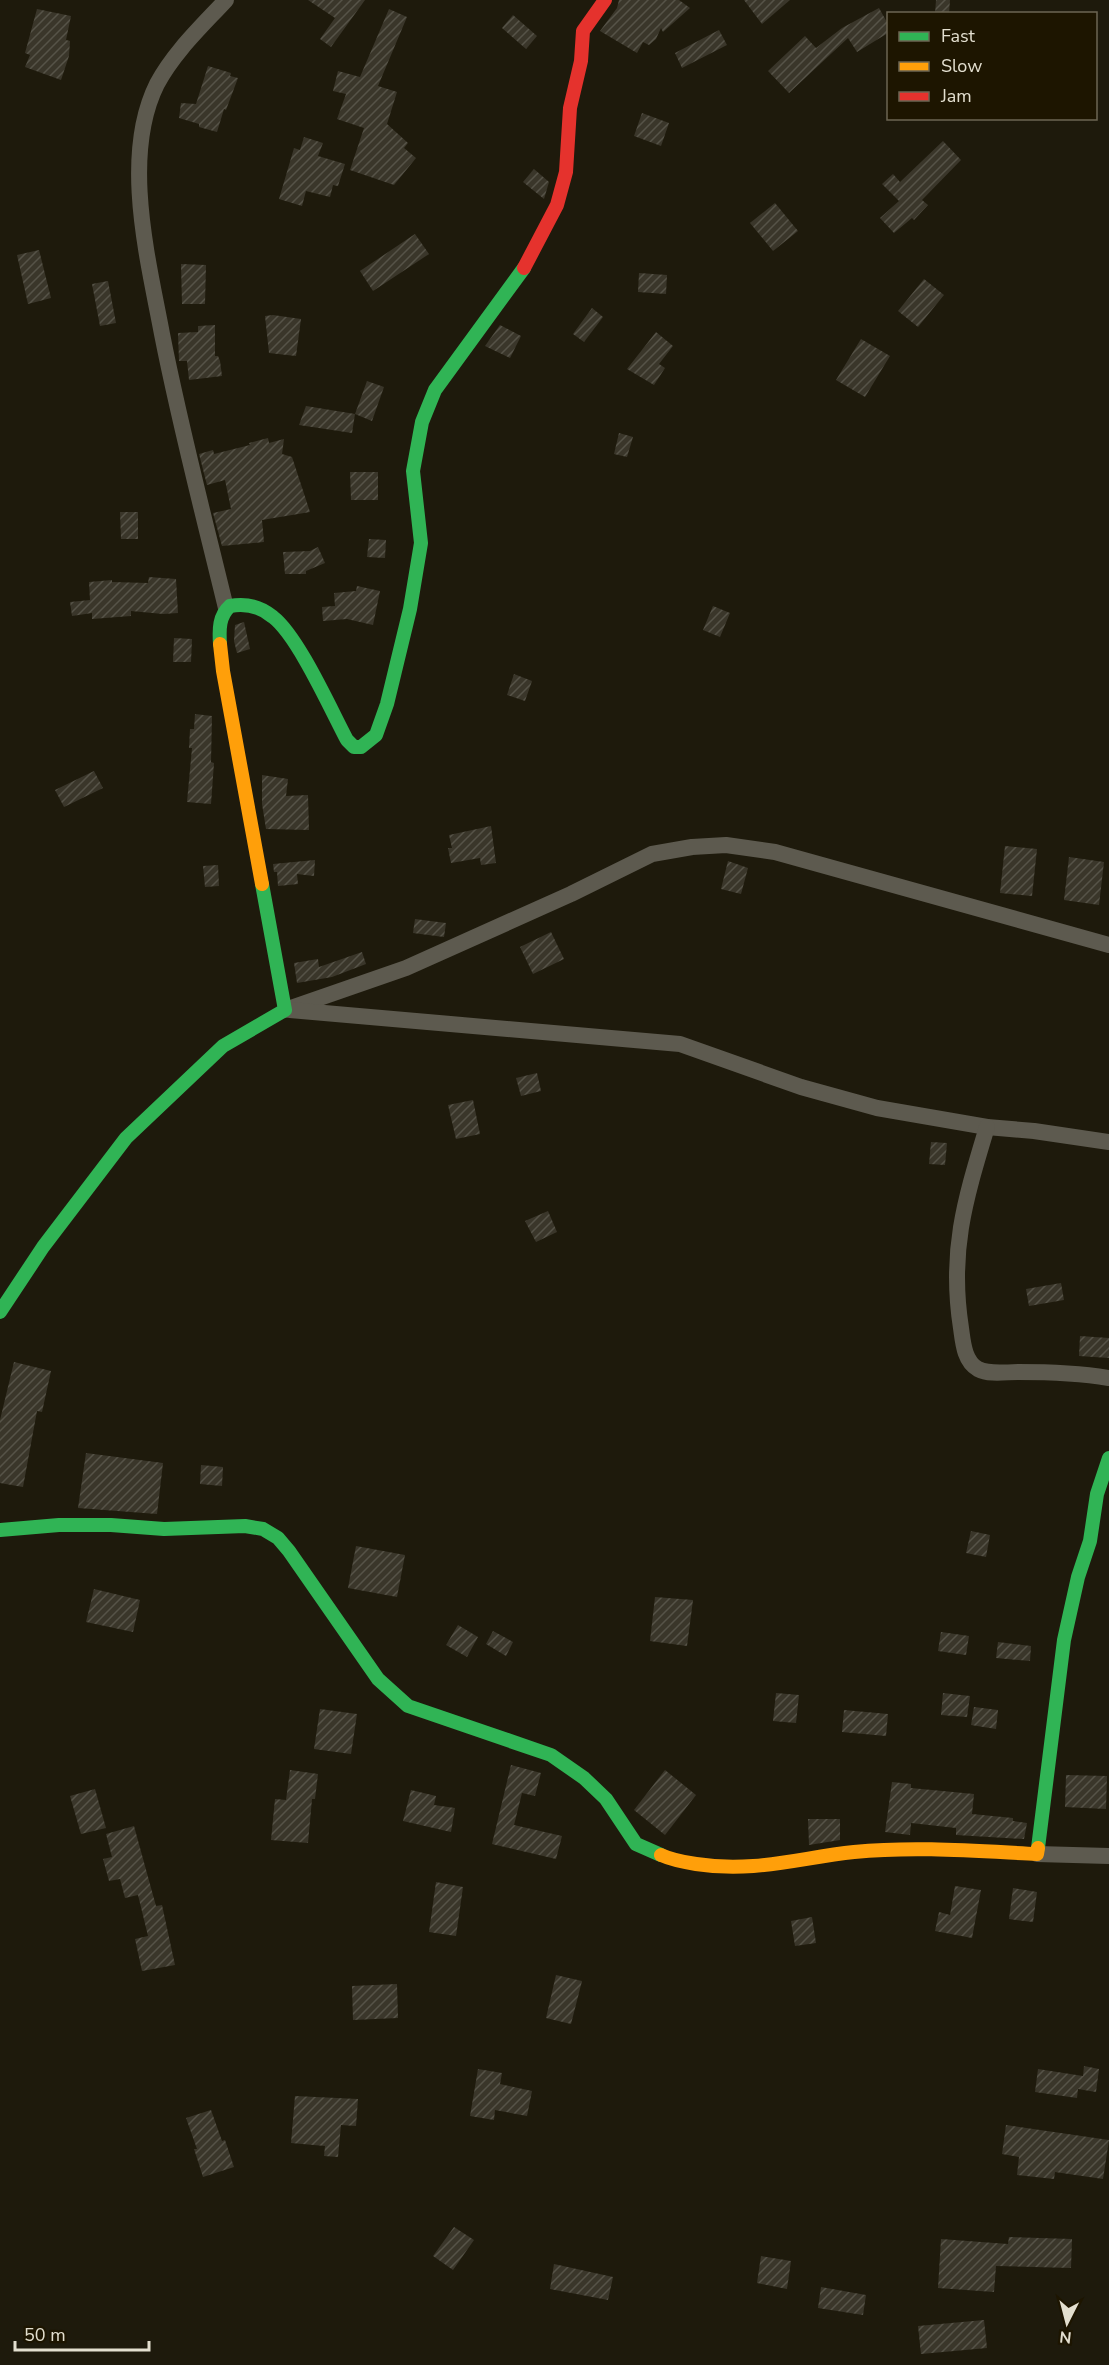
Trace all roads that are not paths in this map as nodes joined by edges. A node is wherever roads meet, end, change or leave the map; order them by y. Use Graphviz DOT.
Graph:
graph roads {
  1 [pos="226,0"];
  2 [pos="605,0"];
  3 [pos="226,608"];
  4 [pos="1109,945"];
  5 [pos="285,1010"];
  6 [pos="987,1127"];
  7 [pos="1109,1142"];
  8 [pos="0,1312"];
  9 [pos="1109,1378"];
  10 [pos="1109,1458"];
  11 [pos="0,1530"];
  12 [pos="1037,1854"];
  13 [pos="1109,1856"];
  1 -- 3 [label="street"];
  2 -- 3 [label="street"];
  3 -- 5 [label="street"];
  4 -- 5 [label="street"];
  5 -- 6 [label="street"];
  5 -- 8 [label="street"];
  6 -- 7 [label="street"];
  6 -- 9 [label="street"];
  10 -- 12 [label="street"];
  11 -- 12 [label="street"];
  12 -- 13 [label="street"];
}
